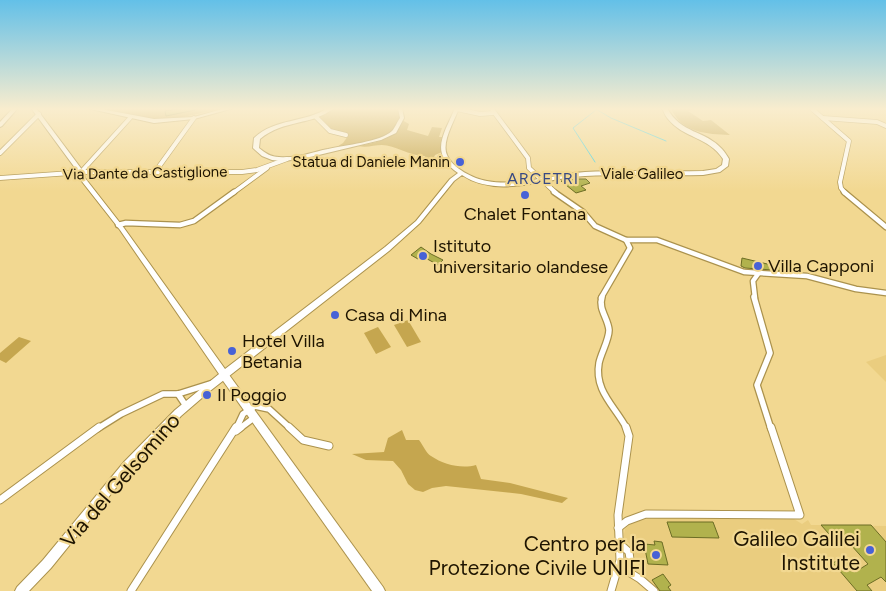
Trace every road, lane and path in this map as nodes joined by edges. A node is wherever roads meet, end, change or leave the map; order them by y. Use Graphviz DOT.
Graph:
graph roads {
  1 [pos="15,136"];
  2 [pos="54,136"];
  3 [pos="115,136"];
  4 [pos="181,136"];
  5 [pos="259,136"];
  6 [pos="390,136"];
  7 [pos="447,136"];
  8 [pos="512,136"];
  9 [pos="694,136"];
  10 [pos="843,136"];
  11 [pos="0,153"];
  12 [pos="287,159"];
  13 [pos="272,165"];
  14 [pos="155,172"];
  15 [pos="461,173"];
  16 [pos="82,175"];
  17 [pos="0,178"];
  18 [pos="540,180"];
  19 [pos="119,227"];
  20 [pos="886,227"];
  21 [pos="626,240"];
  22 [pos="758,274"];
  23 [pos="886,293"];
  24 [pos="224,375"];
  25 [pos="214,382"];
  26 [pos="178,394"];
  27 [pos="186,406"];
  28 [pos="252,413"];
  29 [pos="329,446"];
  30 [pos="0,500"];
  31 [pos="618,528"];
  32 [pos="623,568"];
  33 [pos="21,591"];
  34 [pos="131,591"];
  35 [pos="379,591"];
  36 [pos="611,591"];
  37 [pos="654,591"];
  1 -- 11 [label="street"];
  2 -- 16 [label="main road"];
  3 -- 16 [label="street"];
  4 -- 14 [label="street"];
  5 -- 12 [label="main road"];
  6 -- 12 [label="main road"];
  7 -- 15 [label="main road"];
  8 -- 18 [label="street"];
  9 -- 18 [label="main road, Viale Galileo"];
  10 -- 20 [label="street"];
  12 -- 13 [label="street, Via Dante da Castiglione"];
  13 -- 14 [label="street, Via Dante da Castiglione"];
  13 -- 19 [label="street"];
  14 -- 16 [label="street, Via Dante da Castiglione"];
  15 -- 18 [label="main road, Viale Galileo"];
  15 -- 24 [label="main road, Via del Gelsomino"];
  16 -- 17 [label="street, Via Dante da Castiglione"];
  16 -- 19 [label="main road"];
  18 -- 21 [label="street"];
  19 -- 24 [label="main road"];
  21 -- 22 [label="street"];
  21 -- 31 [label="street"];
  22 -- 23 [label="street"];
  22 -- 31 [label="street"];
  24 -- 25 [label="main road, Via del Gelsomino"];
  24 -- 28 [label="main road"];
  25 -- 26 [label="street"];
  25 -- 27 [label="main road, Via del Gelsomino"];
  26 -- 27 [label="street"];
  26 -- 30 [label="street"];
  27 -- 33 [label="main road, Via del Gelsomino"];
  28 -- 29 [label="street"];
  28 -- 34 [label="street"];
  28 -- 35 [label="main road"];
  31 -- 32 [label="street"];
  32 -- 36 [label="street"];
  32 -- 37 [label="street"];
}
